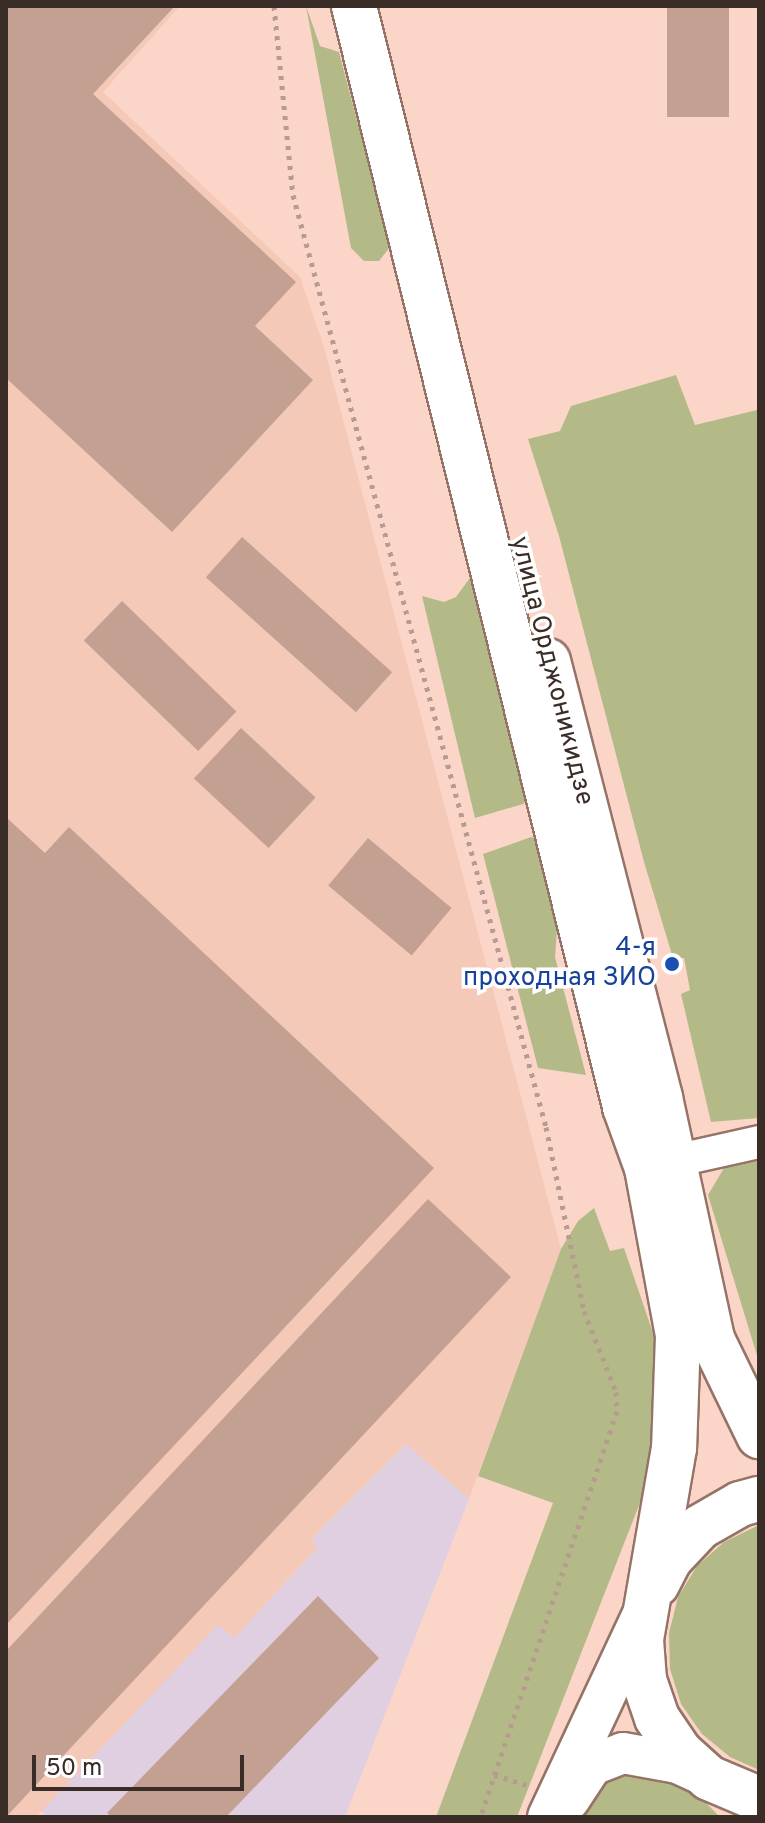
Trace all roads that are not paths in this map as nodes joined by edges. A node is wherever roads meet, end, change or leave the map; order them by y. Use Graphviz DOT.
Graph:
graph roads {
  1 [pos="354,6"];
  2 [pos="381,6"];
  3 [pos="759,1142"];
  4 [pos="674,1161"];
  5 [pos="695,1338"];
  6 [pos="759,1436"];
  7 [pos="759,1499"];
  8 [pos="649,1601"];
  9 [pos="709,1778"];
  10 [pos="759,1799"];
  11 [pos="548,1817"];
  12 [pos="559,1817"];
  13 [pos="744,1817"];
  1 -- 5 [label="main road, улица Орджоникидзе"];
  2 -- 4 [label="main road, улица Орджоникидзе"];
  3 -- 4 [label="street"];
  4 -- 5 [label="main road, улица Орджоникидзе"];
  5 -- 6 [label="main road"];
  5 -- 8 [label="main road"];
  7 -- 8 [label="main road"];
  8 -- 9 [label="main road"];
  8 -- 11 [label="street"];
  9 -- 10 [label="main road"];
  9 -- 12 [label="street"];
  9 -- 13 [label="main road"];
}
